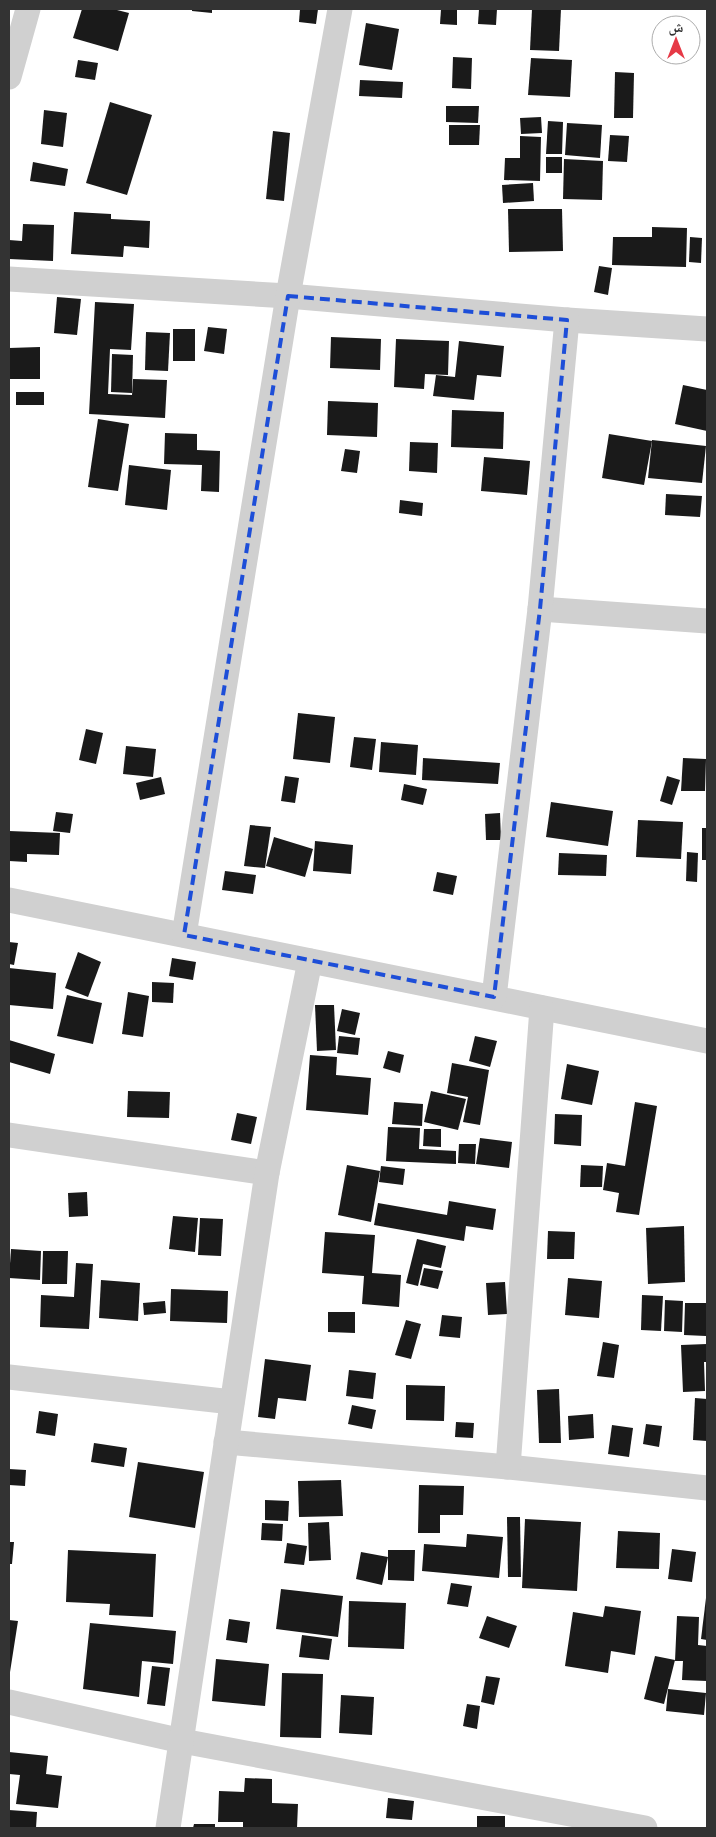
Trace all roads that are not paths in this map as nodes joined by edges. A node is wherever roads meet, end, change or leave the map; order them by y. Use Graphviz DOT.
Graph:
graph roads {
  1 [pos="28,9"];
  2 [pos="340,9"];
  3 [pos="9,76"];
  4 [pos="9,279"];
  5 [pos="288,296"];
  6 [pos="567,320"];
  7 [pos="707,329"];
  8 [pos="540,609"];
  9 [pos="707,621"];
  10 [pos="9,900"];
  11 [pos="184,935"];
  12 [pos="310,960"];
  13 [pos="494,996"];
  14 [pos="542,1008"];
  15 [pos="707,1041"];
  16 [pos="9,1135"];
  17 [pos="267,1173"];
  18 [pos="9,1377"];
  19 [pos="232,1402"];
  20 [pos="226,1442"];
  21 [pos="508,1467"];
  22 [pos="707,1488"];
  23 [pos="9,1702"];
  24 [pos="182,1741"];
  25 [pos="168,1828"];
  26 [pos="645,1828"];
  1 -- 3 [label="street"];
  2 -- 5 [label="street"];
  4 -- 5 [label="street"];
  5 -- 6 [label="street"];
  5 -- 11 [label="street"];
  6 -- 7 [label="street"];
  6 -- 8 [label="street"];
  8 -- 9 [label="street"];
  8 -- 13 [label="street"];
  10 -- 11 [label="street"];
  11 -- 12 [label="street"];
  12 -- 13 [label="street"];
  12 -- 17 [label="street"];
  13 -- 14 [label="street"];
  14 -- 15 [label="street"];
  14 -- 21 [label="street"];
  16 -- 17 [label="street"];
  17 -- 19 [label="street"];
  18 -- 19 [label="street"];
  19 -- 20 [label="street"];
  20 -- 21 [label="street"];
  20 -- 24 [label="street"];
  21 -- 22 [label="street"];
  23 -- 24 [label="street"];
  24 -- 25 [label="street"];
  24 -- 26 [label="street"];
}
